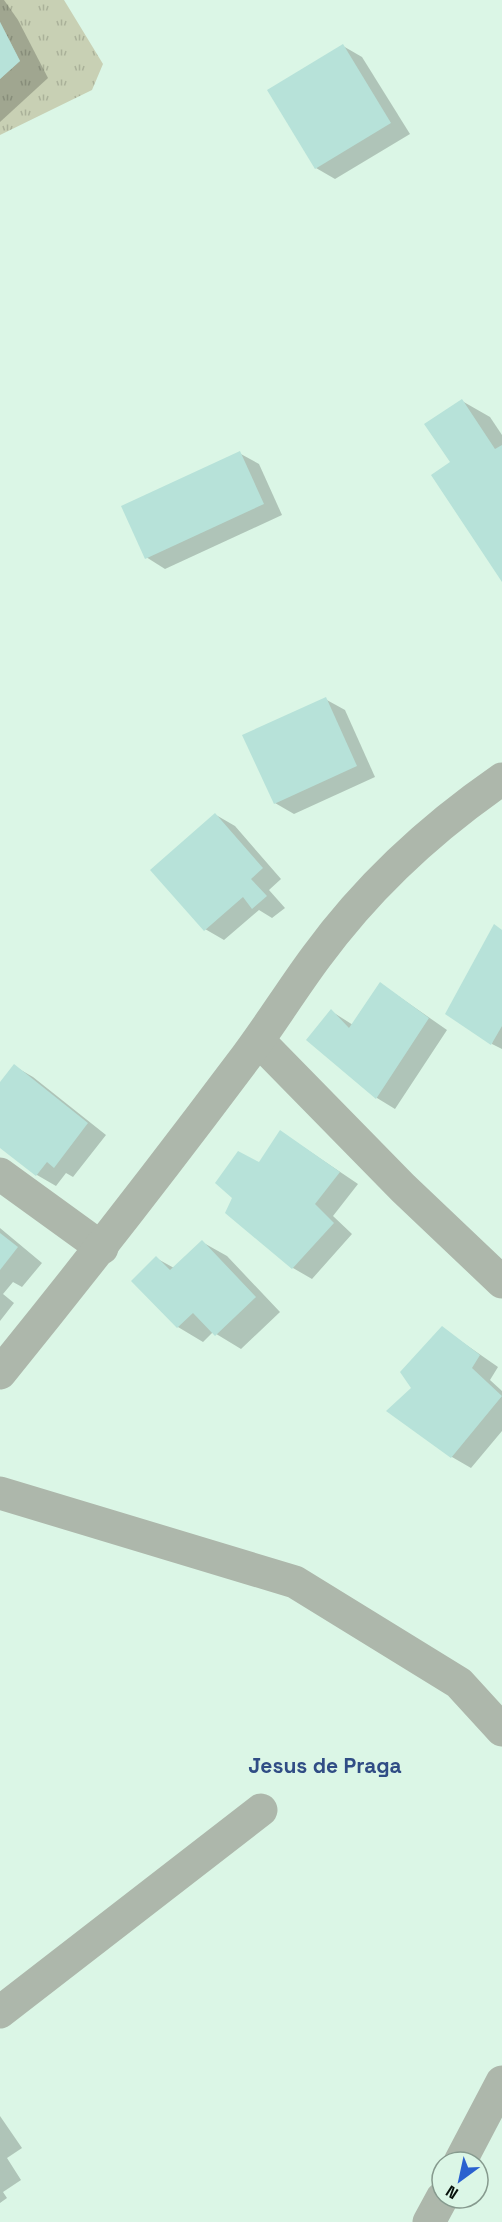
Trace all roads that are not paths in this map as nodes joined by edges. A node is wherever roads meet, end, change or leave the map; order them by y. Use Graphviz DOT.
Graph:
graph roads {
  1 [pos="502,779"];
  2 [pos="259,1041"];
  3 [pos="0,1174"];
  4 [pos="102,1248"];
  5 [pos="502,1282"];
  6 [pos="0,1373"];
  7 [pos="0,1493"];
  8 [pos="502,1730"];
  9 [pos="261,1810"];
  10 [pos="0,2012"];
  11 [pos="502,2082"];
  12 [pos="466,2150"];
  1 -- 2 [label="street"];
  2 -- 4 [label="street"];
  2 -- 5 [label="street"];
  3 -- 4 [label="street"];
  4 -- 6 [label="street"];
  7 -- 8 [label="street"];
  9 -- 10 [label="street"];
  11 -- 12 [label="street"];
}
